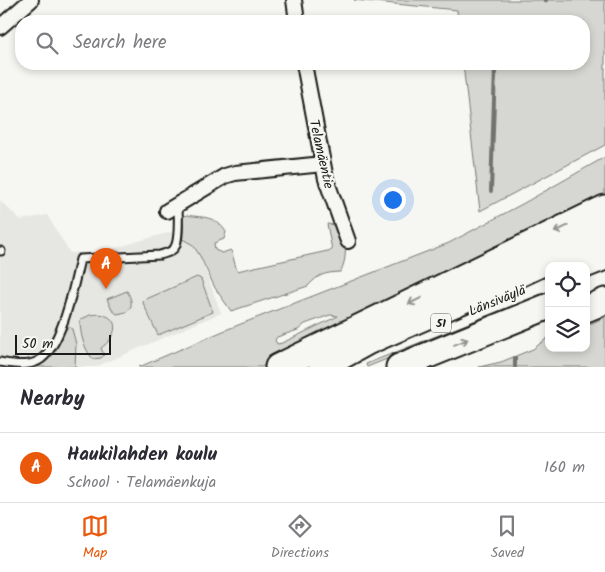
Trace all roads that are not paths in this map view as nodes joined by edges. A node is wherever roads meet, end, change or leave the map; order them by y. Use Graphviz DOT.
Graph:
graph roads {
  1 [pos="31,0"];
  2 [pos="294,0"];
  3 [pos="296,15"];
  4 [pos="0,27"];
  5 [pos="305,70"];
  6 [pos="323,164"];
  7 [pos="173,208"];
  8 [pos="605,208"];
  9 [pos="605,234"];
  10 [pos="348,241"];
  11 [pos="605,257"];
  12 [pos="590,263"];
  13 [pos="545,281"];
  14 [pos="605,284"];
  15 [pos="590,290"];
  16 [pos="605,301"];
  17 [pos="547,307"];
  18 [pos="590,307"];
  19 [pos="545,326"];
  20 [pos="0,362"];
  21 [pos="20,366"];
  22 [pos="278,367"];
  23 [pos="322,367"];
  24 [pos="334,367"];
  25 [pos="399,367"];
  26 [pos="443,367"];
  1 -- 4 [label="street"];
  2 -- 3 [label="street"];
  5 -- 6 [label="street, Telamäentie"];
  6 -- 7 [label="street"];
  6 -- 10 [label="street, Telamäentie"];
  7 -- 21 [label="lane"];
  8 -- 22 [label="highway, one-way"];
  9 -- 23 [label="highway"];
  11 -- 12 [label="highway"];
  13 -- 24 [label="highway, Länsiväylä / 51"];
  14 -- 15 [label="highway"];
  16 -- 18 [label="highway"];
  25 -- 17 [label="highway, Länsiväylä / 51, one-way"];
  19 -- 26 [label="highway"];
  20 -- 21 [label="lane"];
}
